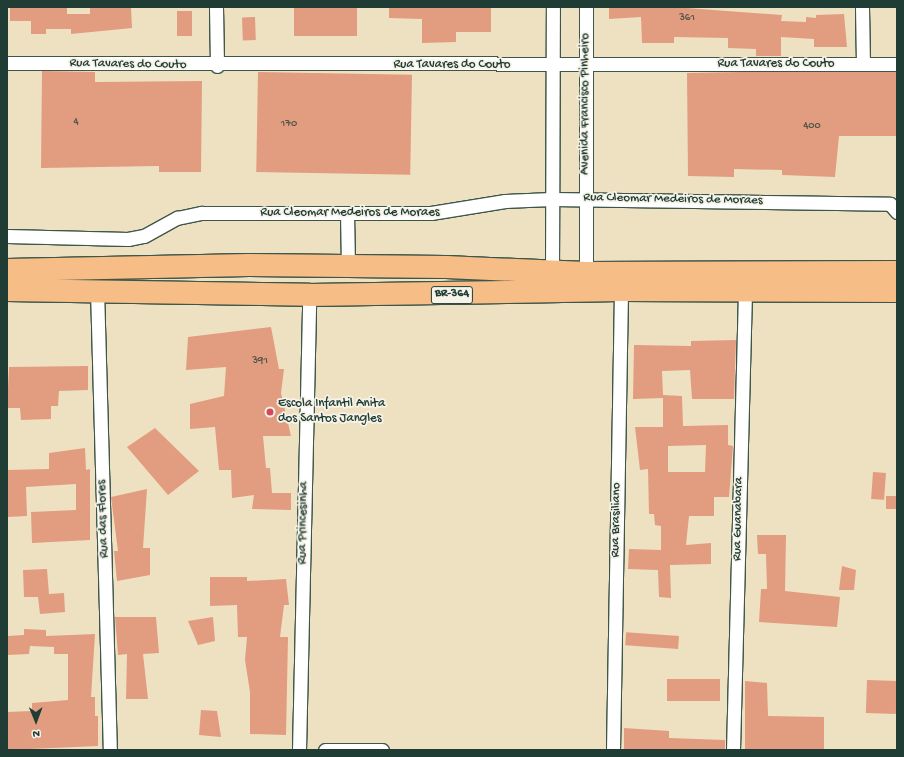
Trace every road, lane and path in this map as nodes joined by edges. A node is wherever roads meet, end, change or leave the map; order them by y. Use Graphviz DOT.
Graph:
graph roads {
  1 [pos="216,7"];
  2 [pos="552,7"];
  3 [pos="586,7"];
  4 [pos="862,7"];
  5 [pos="7,63"];
  6 [pos="552,64"];
  7 [pos="586,64"];
  8 [pos="863,64"];
  9 [pos="897,64"];
  10 [pos="217,66"];
  11 [pos="552,199"];
  12 [pos="586,199"];
  13 [pos="893,208"];
  14 [pos="347,214"];
  15 [pos="7,236"];
  16 [pos="249,265"];
  17 [pos="348,266"];
  18 [pos="446,267"];
  19 [pos="7,270"];
  20 [pos="552,272"];
  21 [pos="897,272"];
  22 [pos="586,273"];
  23 [pos="97,289"];
  24 [pos="745,289"];
  25 [pos="7,290"];
  26 [pos="621,290"];
  27 [pos="897,291"];
  28 [pos="247,295"];
  29 [pos="309,295"];
  30 [pos="443,295"];
  31 [pos="110,750"];
  32 [pos="299,750"];
  33 [pos="325,750"];
  34 [pos="382,750"];
  35 [pos="613,750"];
  36 [pos="733,750"];
  1 -- 10 [label="street"];
  2 -- 6 [label="street"];
  3 -- 7 [label="street, Avenida Francisco Pinheiro"];
  4 -- 8 [label="street"];
  5 -- 10 [label="street, Rua Tavares do Couto"];
  6 -- 7 [label="street, Rua Tavares do Couto"];
  6 -- 10 [label="street, Rua Tavares do Couto"];
  6 -- 11 [label="street"];
  7 -- 8 [label="street, Rua Tavares do Couto"];
  7 -- 12 [label="street, Avenida Francisco Pinheiro"];
  8 -- 9 [label="street, Rua Tavares do Couto"];
  11 -- 12 [label="street, Rua Cleomar Medeiros de Moraes"];
  11 -- 14 [label="street, Rua Cleomar Medeiros de Moraes"];
  11 -- 20 [label="street"];
  12 -- 13 [label="street, Rua Cleomar Medeiros de Moraes"];
  12 -- 22 [label="street, Avenida Francisco Pinheiro"];
  14 -- 15 [label="street, Rua Cleomar Medeiros de Moraes"];
  14 -- 17 [label="street"];
  16 -- 17 [label="highway, BR-364"];
  16 -- 19 [label="highway, BR-364"];
  16 -- 28 [label="highway"];
  17 -- 18 [label="highway, BR-364"];
  18 -- 20 [label="highway, BR-364"];
  18 -- 30 [label="highway"];
  20 -- 22 [label="highway, BR-364"];
  21 -- 22 [label="highway, BR-364"];
  23 -- 25 [label="highway, BR-364"];
  23 -- 28 [label="highway, BR-364"];
  23 -- 31 [label="street, Rua das Flores"];
  24 -- 26 [label="highway, BR-364"];
  24 -- 27 [label="highway, BR-364"];
  24 -- 36 [label="street, Rua Guanabara"];
  26 -- 30 [label="highway, BR-364"];
  26 -- 35 [label="street, Rua Brasiliano"];
  28 -- 29 [label="highway, BR-364"];
  29 -- 30 [label="highway, BR-364"];
  29 -- 32 [label="street, Rua Princesinha"];
  33 -- 34 [label="street"];
}
